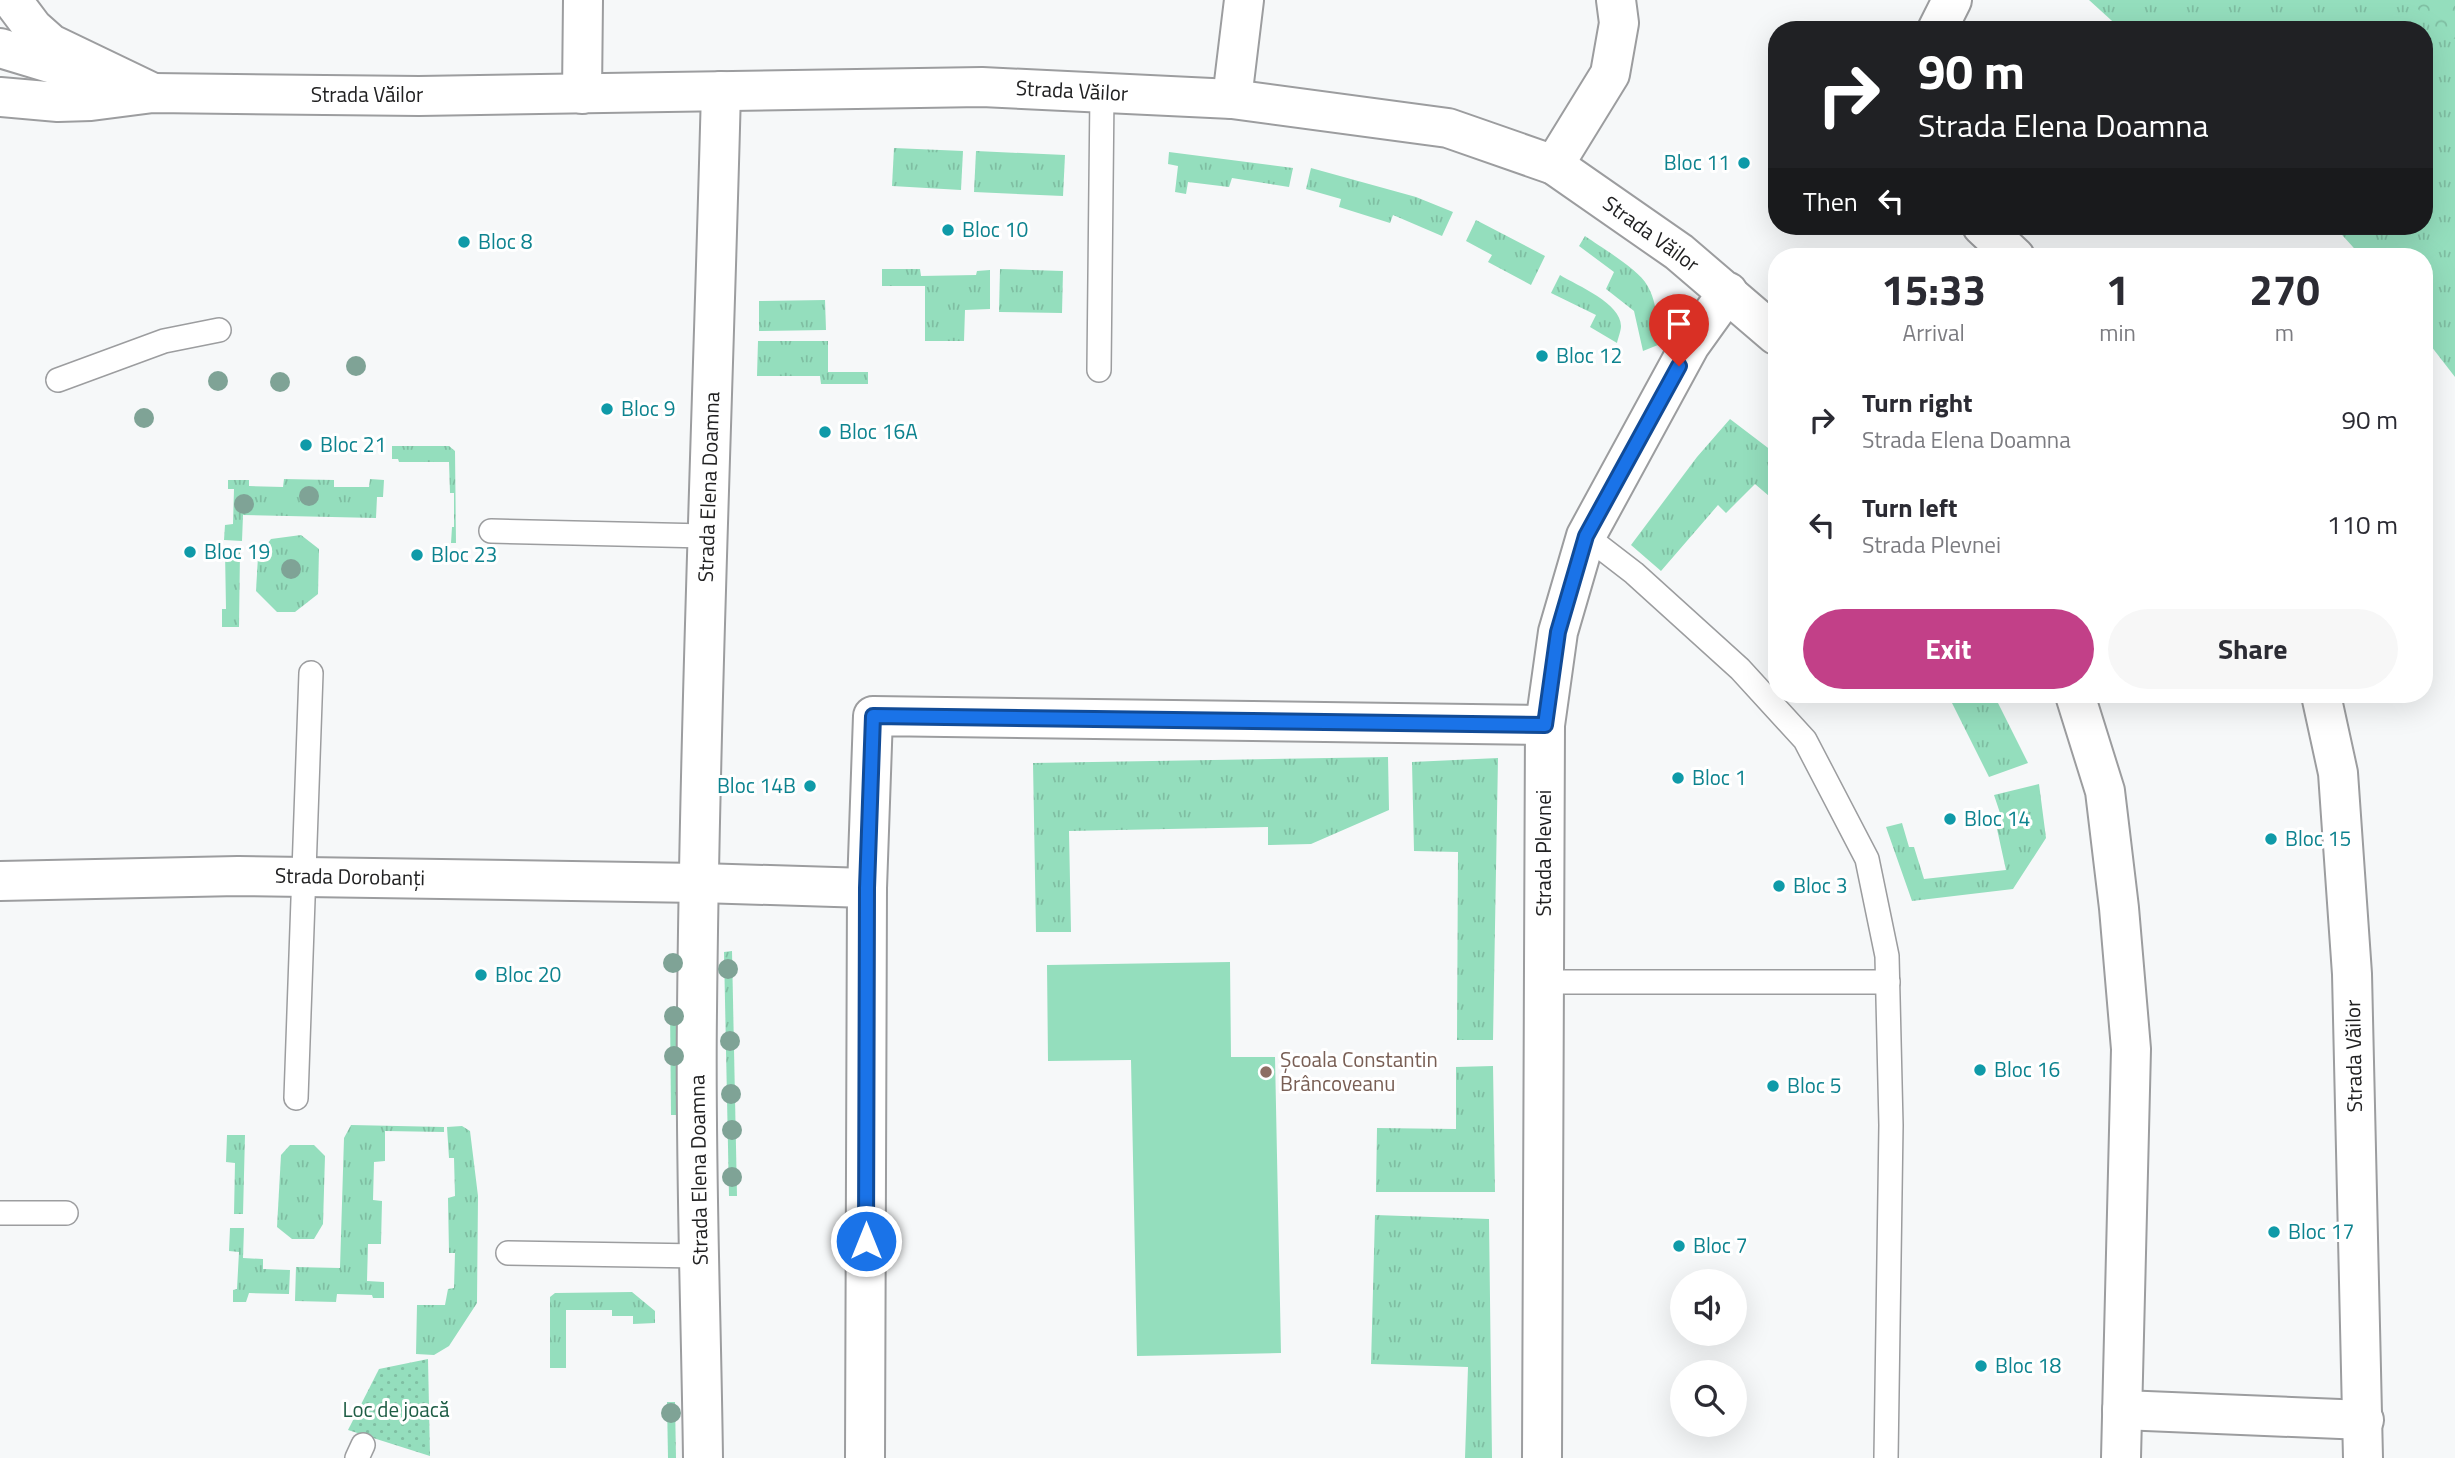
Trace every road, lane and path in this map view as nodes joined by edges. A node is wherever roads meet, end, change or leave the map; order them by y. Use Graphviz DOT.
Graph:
graph roads {
  1 [pos="12,0"];
  2 [pos="583,0"];
  3 [pos="1244,0"];
  4 [pos="1616,0"];
  5 [pos="1952,0"];
  6 [pos="1942,21"];
  7 [pos="0,48"];
  8 [pos="721,91"];
  9 [pos="153,93"];
  10 [pos="1102,93"];
  11 [pos="582,94"];
  12 [pos="0,97"];
  13 [pos="1232,99"];
  14 [pos="1555,165"];
  15 [pos="1992,235"];
  16 [pos="2005,248"];
  17 [pos="1728,292"];
  18 [pos="1768,328"];
  19 [pos="219,330"];
  20 [pos="1099,370"];
  21 [pos="58,380"];
  22 [pos="491,531"];
  23 [pos="706,536"];
  24 [pos="1586,536"];
  25 [pos="311,673"];
  26 [pos="1768,700"];
  27 [pos="1771,703"];
  28 [pos="2078,703"];
  29 [pos="2323,703"];
  30 [pos="1545,725"];
  31 [pos="303,877"];
  32 [pos="0,881"];
  33 [pos="700,883"];
  34 [pos="867,888"];
  35 [pos="1544,982"];
  36 [pos="1888,982"];
  37 [pos="296,1098"];
  38 [pos="0,1213"];
  39 [pos="66,1213"];
  40 [pos="508,1253"];
  41 [pos="700,1256"];
  42 [pos="2122,1410"];
  43 [pos="2364,1420"];
  44 [pos="703,1458"];
  45 [pos="865,1458"];
  46 [pos="1542,1458"];
  47 [pos="1886,1458"];
  48 [pos="2121,1458"];
  49 [pos="2363,1458"];
  1 -- 9 [label="street"];
  2 -- 11 [label="street"];
  3 -- 13 [label="street"];
  4 -- 14 [label="street"];
  5 -- 6 [label="street"];
  7 -- 9 [label="street, Strada Văilor"];
  8 -- 10 [label="street, Strada Văilor"];
  8 -- 11 [label="street, Strada Văilor"];
  8 -- 23 [label="street, Strada Elena Doamna"];
  9 -- 11 [label="street, Strada Văilor"];
  9 -- 12 [label="street, Strada Văilor"];
  10 -- 13 [label="street, Strada Văilor"];
  10 -- 20 [label="lane"];
  13 -- 14 [label="street, Strada Văilor"];
  14 -- 17 [label="street, Strada Văilor"];
  15 -- 16 [label="street"];
  17 -- 18 [label="street, Strada Văilor"];
  17 -- 24 [label="street, Strada Plevnei"];
  19 -- 21 [label="lane"];
  22 -- 23 [label="lane"];
  23 -- 33 [label="street, Strada Elena Doamna"];
  24 -- 26 [label="lane"];
  24 -- 30 [label="street, Strada Plevnei"];
  25 -- 31 [label="lane"];
  27 -- 36 [label="lane"];
  28 -- 42 [label="street"];
  29 -- 43 [label="street, Strada Văilor"];
  30 -- 34 [label="street"];
  30 -- 35 [label="street, Strada Plevnei"];
  31 -- 32 [label="street, Strada Dorobanți"];
  31 -- 33 [label="street, Strada Dorobanți"];
  31 -- 37 [label="lane"];
  33 -- 34 [label="street"];
  33 -- 41 [label="street, Strada Elena Doamna"];
  34 -- 45 [label="street"];
  35 -- 36 [label="lane"];
  35 -- 46 [label="street, Strada Plevnei"];
  36 -- 47 [label="lane"];
  38 -- 39 [label="lane"];
  40 -- 41 [label="lane"];
  41 -- 44 [label="street, Strada Elena Doamna"];
  42 -- 43 [label="street"];
  42 -- 48 [label="street"];
  43 -- 49 [label="street, Strada Văilor"];
}
